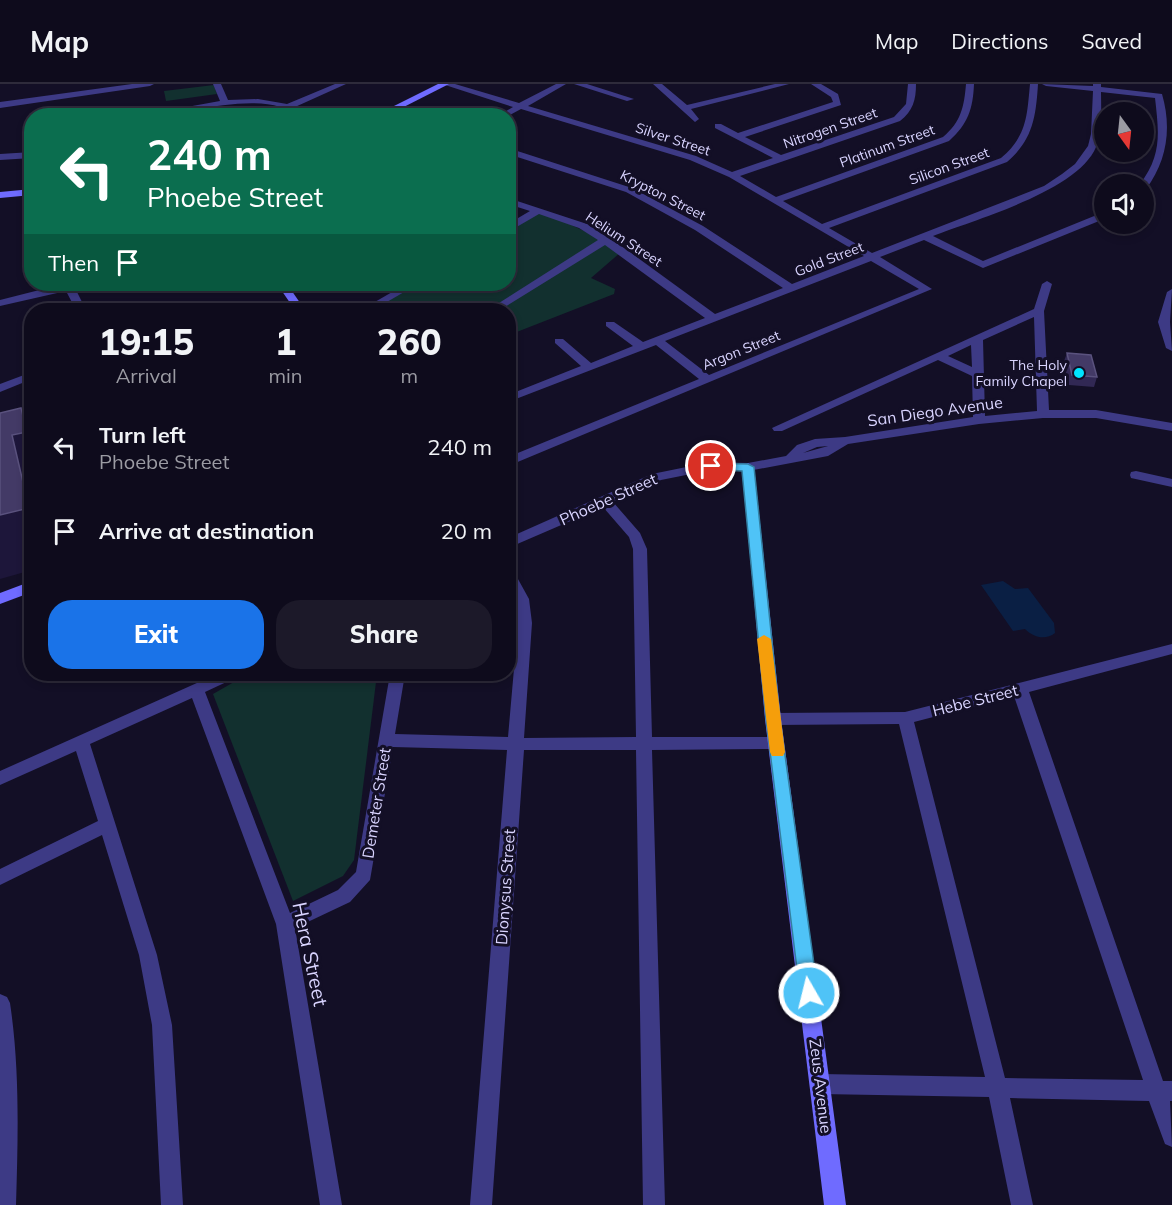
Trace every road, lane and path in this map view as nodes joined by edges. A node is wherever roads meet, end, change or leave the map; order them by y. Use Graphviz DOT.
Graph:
graph roads {
  1 [pos="150,84"];
  2 [pos="217,84"];
  3 [pos="342,84"];
  4 [pos="446,84"];
  5 [pos="562,84"];
  6 [pos="578,84"];
  7 [pos="657,84"];
  8 [pos="785,84"];
  9 [pos="815,84"];
  10 [pos="912,84"];
  11 [pos="970,84"];
  12 [pos="1034,84"];
  13 [pos="1046,84"];
  14 [pos="1097,87"];
  15 [pos="630,99"];
  16 [pos="225,104"];
  17 [pos="0,105"];
  18 [pos="521,105"];
  19 [pos="287,107"];
  20 [pos="197,108"];
  21 [pos="395,108"];
  22 [pos="516,108"];
  23 [pos="687,108"];
  24 [pos="695,119"];
  25 [pos="718,126"];
  26 [pos="738,136"];
  27 [pos="516,154"];
  28 [pos="24,156"];
  29 [pos="0,158"];
  30 [pos="781,159"];
  31 [pos="1153,174"];
  32 [pos="732,175"];
  33 [pos="24,193"];
  34 [pos="0,195"];
  35 [pos="777,200"];
  36 [pos="516,203"];
  37 [pos="539,210"];
  38 [pos="1094,218"];
  39 [pos="516,224"];
  40 [pos="822,227"];
  41 [pos="926,237"];
  42 [pos="606,240"];
  43 [pos="875,257"];
  44 [pos="1047,284"];
  45 [pos="792,289"];
  46 [pos="46,291"];
  47 [pos="400,291"];
  48 [pos="1172,292"];
  49 [pos="0,303"];
  50 [pos="379,303"];
  51 [pos="504,303"];
  52 [pos="1040,311"];
  53 [pos="714,319"];
  54 [pos="610,324"];
  55 [pos="559,340"];
  56 [pos="977,340"];
  57 [pos="658,341"];
  58 [pos="642,347"];
  59 [pos="1172,348"];
  60 [pos="940,357"];
  61 [pos="590,368"];
  62 [pos="978,374"];
  63 [pos="24,378"];
  64 [pos="708,380"];
  65 [pos="0,388"];
  66 [pos="516,396"];
  67 [pos="1043,414"];
  68 [pos="980,420"];
  69 [pos="1172,427"];
  70 [pos="778,428"];
  71 [pos="792,457"];
  72 [pos="516,459"];
  73 [pos="748,467"];
  74 [pos="1136,475"];
  75 [pos="1172,483"];
  76 [pos="605,501"];
  77 [pos="516,540"];
  78 [pos="516,588"];
  79 [pos="24,589"];
  80 [pos="0,599"];
  81 [pos="1172,648"];
  82 [pos="214,681"];
  83 [pos="396,681"];
  84 [pos="196,689"];
  85 [pos="1020,689"];
  86 [pos="905,718"];
  87 [pos="773,719"];
  88 [pos="385,740"];
  89 [pos="81,741"];
  90 [pos="776,743"];
  91 [pos="515,744"];
  92 [pos="644,744"];
  93 [pos="0,778"];
  94 [pos="108,824"];
  95 [pos="0,877"];
  96 [pos="285,924"];
  97 [pos="0,1003"];
  98 [pos="821,1084"];
  99 [pos="998,1089"];
  100 [pos="1165,1091"];
  101 [pos="1172,1137"];
  102 [pos="5,1205"];
  103 [pos="172,1205"];
  104 [pos="332,1205"];
  105 [pos="481,1205"];
  106 [pos="654,1205"];
  107 [pos="835,1205"];
  108 [pos="1022,1205"];
  1 -- 17 [label="street"];
  2 -- 16 [label="street"];
  3 -- 19 [label="street"];
  4 -- 18 [label="street, Silver Street"];
  4 -- 21 [label="street"];
  5 -- 18 [label="street"];
  6 -- 15 [label="street"];
  7 -- 23 [label="street"];
  8 -- 23 [label="street"];
  9 -- 26 [label="street"];
  10 -- 30 [label="street, Nitrogen Street"];
  11 -- 35 [label="street, Platinum Street"];
  12 -- 40 [label="street, Silicon Street"];
  13 -- 14 [label="street"];
  14 -- 31 [label="street"];
  14 -- 41 [label="street, Gold Street"];
  16 -- 19 [label="street"];
  16 -- 20 [label="street"];
  18 -- 22 [label="street"];
  18 -- 32 [label="street, Silver Street"];
  23 -- 24 [label="street"];
  25 -- 26 [label="street"];
  26 -- 30 [label="street"];
  27 -- 45 [label="street, Krypton Street"];
  28 -- 29 [label="street"];
  30 -- 32 [label="street, Nitrogen Street"];
  32 -- 35 [label="street, Silver Street"];
  33 -- 34 [label="street"];
  35 -- 40 [label="street, Silver Street"];
  36 -- 37 [label="street, Helium Street"];
  37 -- 39 [label="street"];
  37 -- 42 [label="street, Helium Street"];
  38 -- 41 [label="street"];
  40 -- 43 [label="street, Silver Street"];
  41 -- 43 [label="street, Gold Street"];
  42 -- 51 [label="street"];
  42 -- 53 [label="street, Helium Street"];
  43 -- 45 [label="street, Gold Street"];
  43 -- 64 [label="street, Argon Street"];
  44 -- 52 [label="street"];
  45 -- 53 [label="street, Gold Street"];
  46 -- 49 [label="street"];
  47 -- 50 [label="street"];
  48 -- 59 [label="street"];
  52 -- 56 [label="street"];
  52 -- 67 [label="street"];
  53 -- 57 [label="street, Gold Street"];
  54 -- 58 [label="street"];
  55 -- 61 [label="street"];
  56 -- 60 [label="street"];
  56 -- 62 [label="street"];
  57 -- 58 [label="street, Gold Street"];
  57 -- 64 [label="street"];
  58 -- 61 [label="street, Gold Street"];
  60 -- 62 [label="street"];
  60 -- 70 [label="street"];
  61 -- 66 [label="street, Gold Street"];
  62 -- 68 [label="street"];
  63 -- 65 [label="street"];
  64 -- 72 [label="street, Argon Street"];
  67 -- 68 [label="street, San Diego Avenue"];
  67 -- 69 [label="street, San Diego Avenue"];
  68 -- 71 [label="street, San Diego Avenue"];
  71 -- 73 [label="street, Phoebe Street"];
  73 -- 76 [label="street, Phoebe Street"];
  73 -- 87 [label="street, Zeus Avenue"];
  74 -- 75 [label="street"];
  76 -- 77 [label="street, Phoebe Street"];
  76 -- 92 [label="street"];
  78 -- 91 [label="street, Dionysus Street"];
  79 -- 80 [label="street"];
  81 -- 85 [label="street, Hebe Street"];
  82 -- 84 [label="street"];
  83 -- 88 [label="street, Demeter Street"];
  84 -- 89 [label="street"];
  84 -- 96 [label="street, Hera Street"];
  85 -- 86 [label="street, Hebe Street"];
  85 -- 100 [label="street"];
  86 -- 87 [label="street, Hebe Street"];
  86 -- 99 [label="street"];
  87 -- 90 [label="street, Zeus Avenue"];
  88 -- 91 [label="street"];
  88 -- 96 [label="street, Demeter Street"];
  89 -- 93 [label="street"];
  89 -- 94 [label="street"];
  90 -- 92 [label="street"];
  90 -- 98 [label="street, Zeus Avenue"];
  91 -- 92 [label="street"];
  91 -- 105 [label="street, Dionysus Street"];
  92 -- 106 [label="street"];
  94 -- 95 [label="street"];
  94 -- 103 [label="street"];
  96 -- 104 [label="street, Hera Street"];
  97 -- 102 [label="street"];
  98 -- 99 [label="street"];
  98 -- 107 [label="street, Zeus Avenue"];
  99 -- 100 [label="street"];
  99 -- 108 [label="street"];
  100 -- 101 [label="street"];
}
